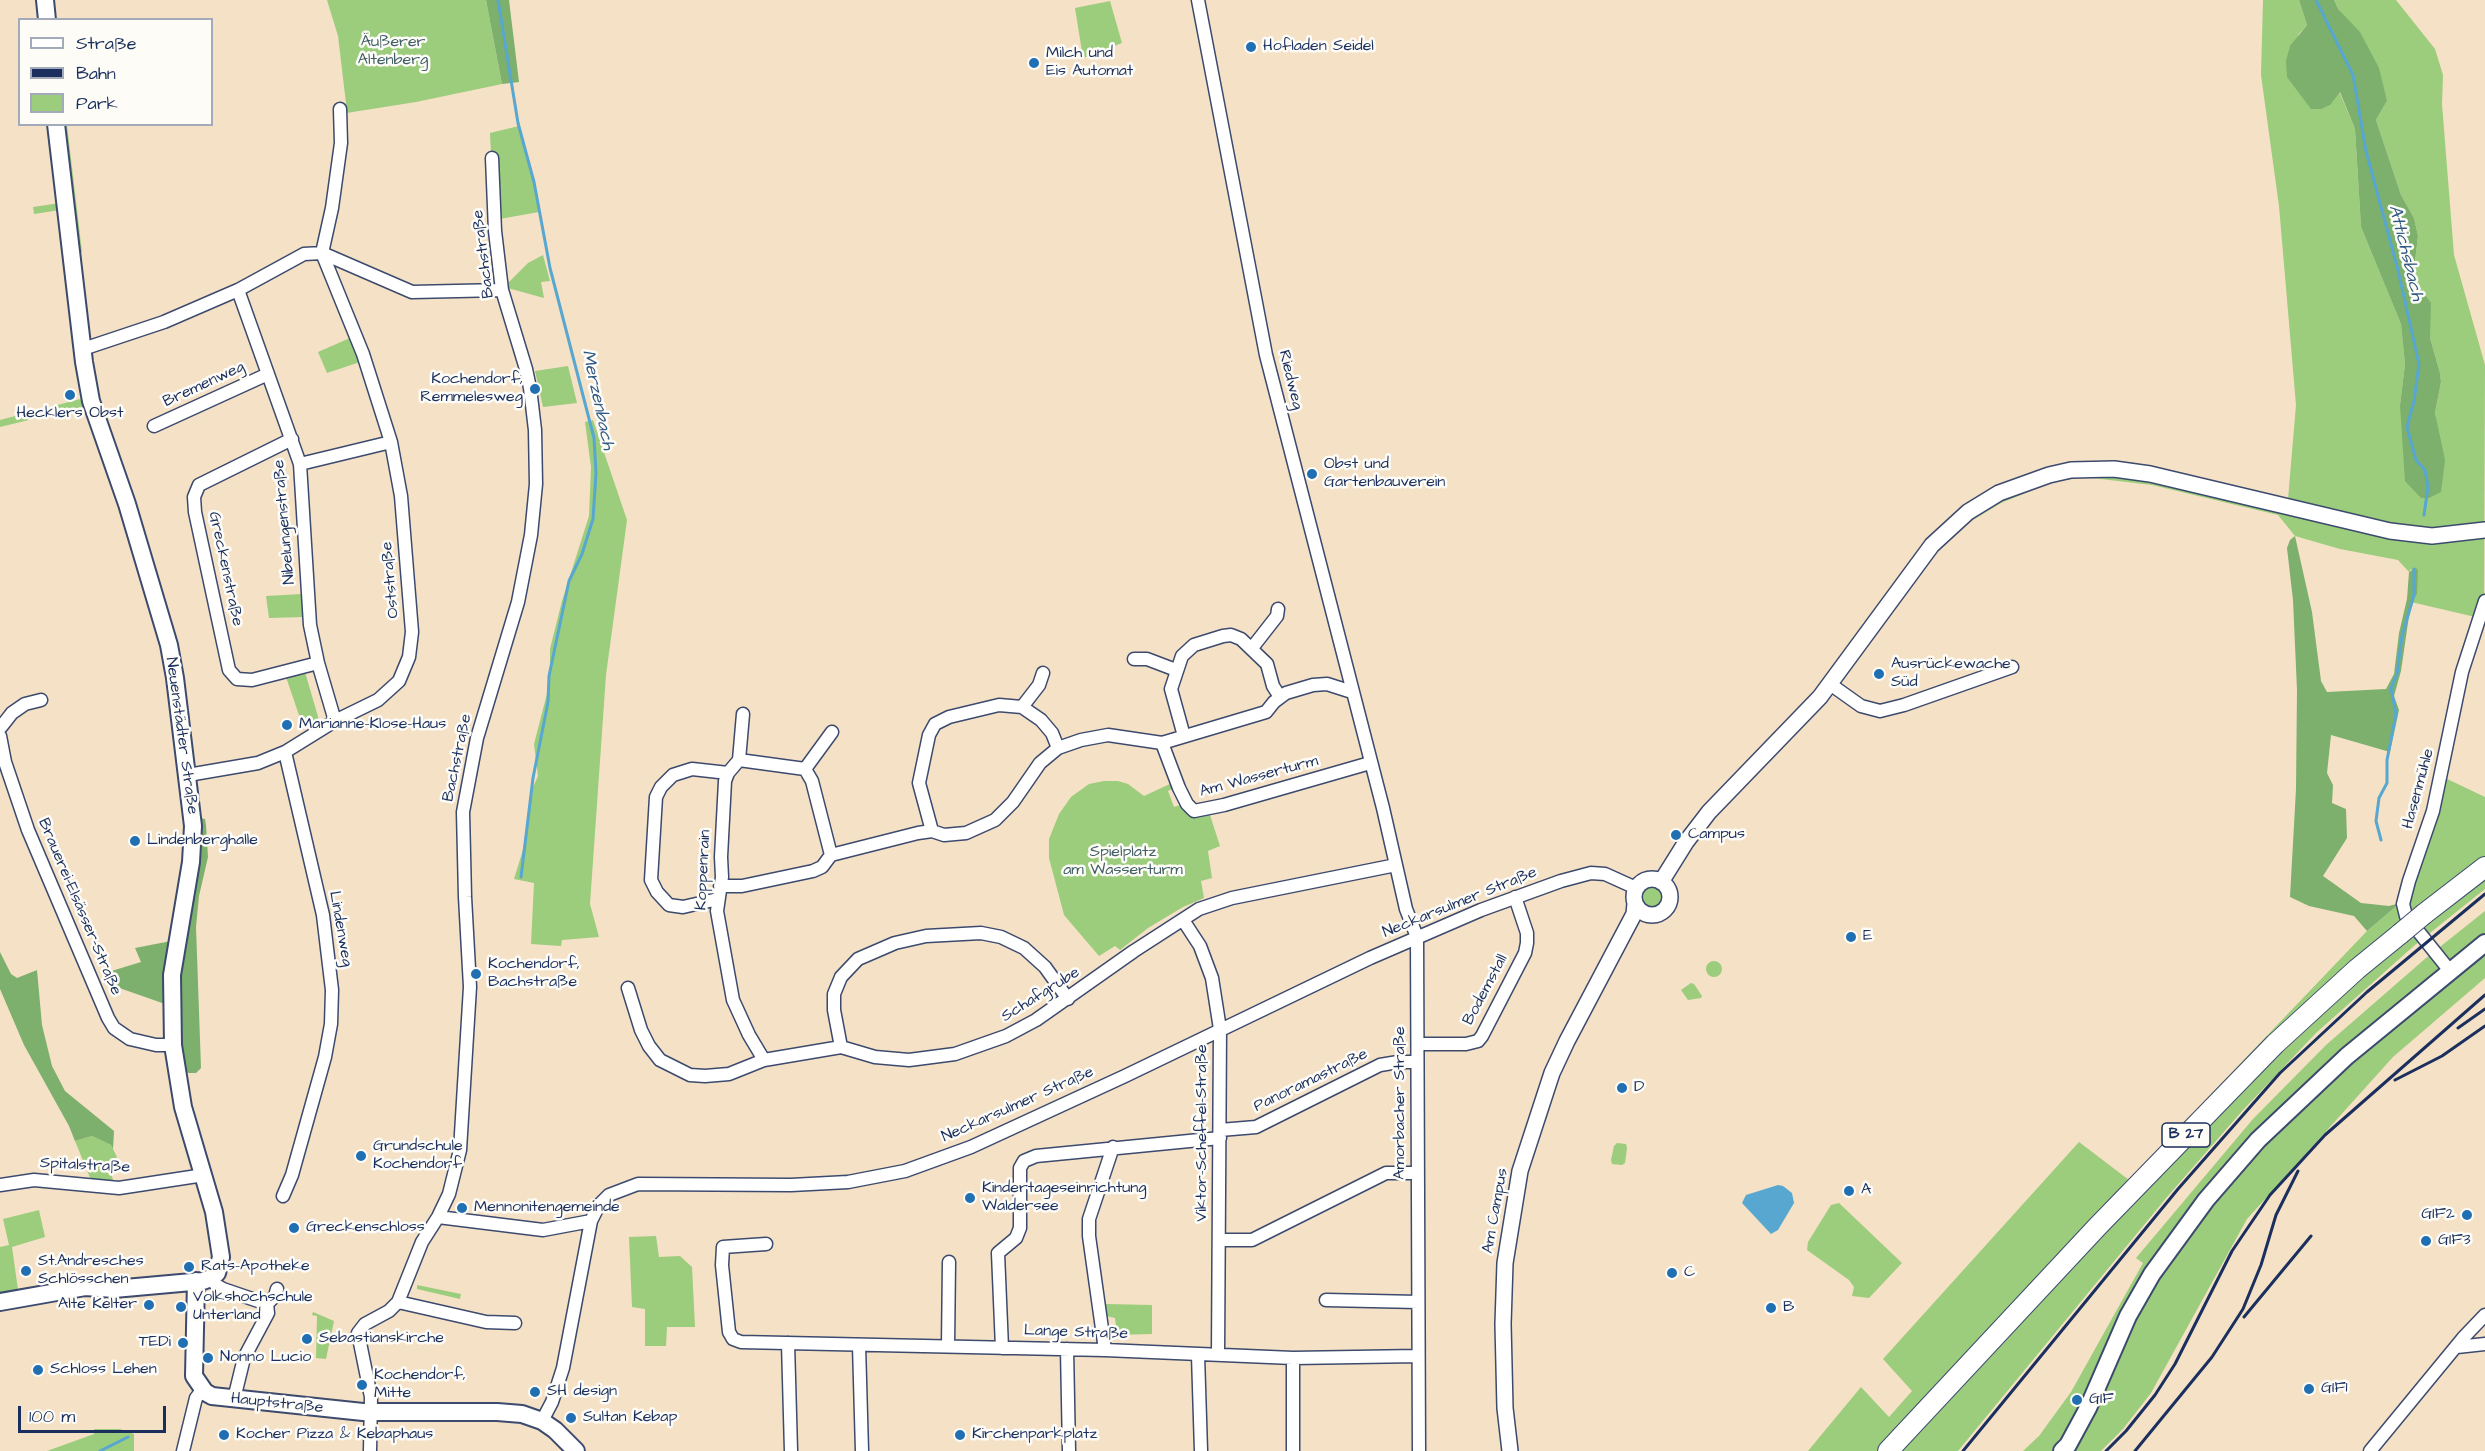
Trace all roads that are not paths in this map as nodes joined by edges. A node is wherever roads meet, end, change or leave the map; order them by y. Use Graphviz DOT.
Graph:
graph roads {
  1 [pos="45,0"];
  2 [pos="1198,0"];
  3 [pos="47,18"];
  4 [pos="340,109"];
  5 [pos="56,126"];
  6 [pos="492,158"];
  7 [pos="322,253"];
  8 [pos="238,290"];
  9 [pos="502,290"];
  10 [pos="83,349"];
  11 [pos="268,374"];
  12 [pos="154,426"];
  13 [pos="292,439"];
  14 [pos="391,442"];
  15 [pos="300,464"];
  16 [pos="2485,530"];
  17 [pos="2485,602"];
  18 [pos="1278,609"];
  19 [pos="1252,648"];
  20 [pos="1134,659"];
  21 [pos="318,663"];
  22 [pos="2012,667"];
  23 [pos="1176,670"];
  24 [pos="1043,673"];
  25 [pos="1830,684"];
  26 [pos="1352,692"];
  27 [pos="1280,697"];
  28 [pos="41,700"];
  29 [pos="1022,707"];
  30 [pos="743,714"];
  31 [pos="335,721"];
  32 [pos="0,731"];
  33 [pos="832,732"];
  34 [pos="1184,736"];
  35 [pos="1162,743"];
  36 [pos="1058,748"];
  37 [pos="285,752"];
  38 [pos="739,759"];
  39 [pos="1371,763"];
  40 [pos="805,770"];
  41 [pos="728,773"];
  42 [pos="188,775"];
  43 [pos="932,831"];
  44 [pos="831,855"];
  45 [pos="1396,865"];
  46 [pos="2485,867"];
  47 [pos="1661,882"];
  48 [pos="1636,888"];
  49 [pos="719,893"];
  50 [pos="1515,897"];
  51 [pos="1635,904"];
  52 [pos="1648,915"];
  53 [pos="1183,920"];
  54 [pos="1417,937"];
  55 [pos="2485,943"];
  56 [pos="2451,971"];
  57 [pos="628,988"];
  58 [pos="1594,992"];
  59 [pos="1068,999"];
  60 [pos="1220,1029"];
  61 [pos="1418,1044"];
  62 [pos="173,1045"];
  63 [pos="841,1047"];
  64 [pos="764,1060"];
  65 [pos="1417,1062"];
  66 [pos="1220,1134"];
  67 [pos="1113,1147"];
  68 [pos="1417,1173"];
  69 [pos="204,1175"];
  70 [pos="0,1185"];
  71 [pos="284,1196"];
  72 [pos="438,1217"];
  73 [pos="591,1221"];
  74 [pos="1219,1240"];
  75 [pos="766,1244"];
  76 [pos="949,1262"];
  77 [pos="203,1280"];
  78 [pos="277,1289"];
  79 [pos="1326,1300"];
  80 [pos="0,1302"];
  81 [pos="398,1302"];
  82 [pos="1418,1302"];
  83 [pos="267,1304"];
  84 [pos="2485,1315"];
  85 [pos="515,1323"];
  86 [pos="788,1343"];
  87 [pos="859,1344"];
  88 [pos="2485,1344"];
  89 [pos="948,1346"];
  90 [pos="2457,1347"];
  91 [pos="1002,1348"];
  92 [pos="1067,1349"];
  93 [pos="1105,1350"];
  94 [pos="1198,1354"];
  95 [pos="1218,1355"];
  96 [pos="1419,1356"];
  97 [pos="1293,1358"];
  98 [pos="1968,1364"];
  99 [pos="203,1389"];
  100 [pos="234,1399"];
  101 [pos="372,1412"];
  102 [pos="542,1420"];
  103 [pos="184,1445"];
  104 [pos="370,1451"];
  105 [pos="576,1451"];
  106 [pos="791,1451"];
  107 [pos="862,1451"];
  108 [pos="1069,1451"];
  109 [pos="1201,1451"];
  110 [pos="1293,1451"];
  111 [pos="1419,1451"];
  112 [pos="1510,1451"];
  113 [pos="1888,1451"];
  114 [pos="1904,1451"];
  115 [pos="2062,1451"];
  116 [pos="2370,1451"];
  1 -- 3 [label="main road"];
  2 -- 26 [label="street, Riedweg"];
  4 -- 7 [label="street"];
  5 -- 10 [label="main road, Neuenstädter Straße"];
  6 -- 9 [label="street, Bachstraße"];
  7 -- 8 [label="street"];
  7 -- 9 [label="street"];
  7 -- 14 [label="street, Oststraße"];
  8 -- 10 [label="street"];
  8 -- 11 [label="street, Nibelungenstraße"];
  9 -- 72 [label="street, Bachstraße"];
  10 -- 42 [label="main road, Neuenstädter Straße"];
  11 -- 12 [label="street, Bremenweg"];
  11 -- 13 [label="street, Nibelungenstraße"];
  13 -- 15 [label="street, Nibelungenstraße"];
  13 -- 21 [label="street, Greckenstraße"];
  14 -- 15 [label="street"];
  14 -- 31 [label="street, Oststraße"];
  15 -- 21 [label="street, Nibelungenstraße"];
  16 -- 25 [label="street"];
  17 -- 56 [label="street, Hasenmühle"];
  18 -- 19 [label="street"];
  19 -- 23 [label="street"];
  19 -- 27 [label="street"];
  20 -- 23 [label="street"];
  21 -- 31 [label="street, Nibelungenstraße"];
  22 -- 25 [label="street"];
  23 -- 34 [label="street"];
  24 -- 29 [label="street"];
  25 -- 47 [label="street"];
  26 -- 27 [label="street"];
  26 -- 39 [label="street, Riedweg"];
  27 -- 34 [label="street"];
  28 -- 32 [label="street, Brauerei-Elsässer-Straße"];
  29 -- 36 [label="street"];
  29 -- 43 [label="street"];
  30 -- 38 [label="street"];
  31 -- 37 [label="street, Oststraße"];
  32 -- 62 [label="street, Brauerei-Elsässer-Straße"];
  33 -- 40 [label="street"];
  34 -- 35 [label="street"];
  35 -- 36 [label="street"];
  35 -- 39 [label="street, Am Wasserturm"];
  36 -- 43 [label="street"];
  37 -- 42 [label="street, Oststraße"];
  37 -- 71 [label="street, Lindenweg"];
  38 -- 40 [label="street"];
  38 -- 41 [label="street"];
  39 -- 45 [label="street, Amorbacher Straße"];
  40 -- 44 [label="street"];
  41 -- 49 [label="street, Koppenrain"];
  41 -- 49 [label="street"];
  42 -- 62 [label="main road, Neuenstädter Straße"];
  43 -- 44 [label="street"];
  44 -- 49 [label="street"];
  45 -- 53 [label="street, Schafgrube"];
  45 -- 54 [label="street, Amorbacher Straße"];
  46 -- 98 [label="highway, B 27, bridge"];
  47 -- 48 [label="street"];
  47 -- 52 [label="street"];
  48 -- 50 [label="street, Neckarsulmer Straße"];
  48 -- 51 [label="street"];
  49 -- 64 [label="street, Koppenrain"];
  50 -- 54 [label="street, Neckarsulmer Straße"];
  50 -- 61 [label="street, Bodemstall"];
  51 -- 52 [label="street"];
  51 -- 58 [label="street, Am Campus"];
  52 -- 58 [label="street, Am Campus"];
  53 -- 59 [label="street, Schafgrube"];
  53 -- 60 [label="street, Viktor-Scheffel-Straße"];
  54 -- 60 [label="street, Neckarsulmer Straße"];
  54 -- 61 [label="street, Amorbacher Straße"];
  55 -- 56 [label="main road"];
  56 -- 115 [label="main road"];
  57 -- 64 [label="street, Schafgrube"];
  58 -- 112 [label="street, Am Campus"];
  59 -- 63 [label="street, Schafgrube"];
  59 -- 63 [label="street"];
  60 -- 66 [label="street, Viktor-Scheffel-Straße"];
  60 -- 73 [label="street, Neckarsulmer Straße"];
  61 -- 65 [label="street, Amorbacher Straße"];
  62 -- 69 [label="main road, Neuenstädter Straße"];
  63 -- 64 [label="street, Schafgrube"];
  65 -- 66 [label="street, Panoramastraße"];
  65 -- 68 [label="street, Amorbacher Straße"];
  66 -- 67 [label="street, Panoramastraße"];
  66 -- 74 [label="street, Viktor-Scheffel-Straße"];
  67 -- 91 [label="street, Panoramastraße"];
  67 -- 93 [label="street"];
  68 -- 74 [label="street"];
  68 -- 82 [label="street, Amorbacher Straße"];
  69 -- 70 [label="street, Spitalstraße"];
  69 -- 77 [label="main road, Neuenstädter Straße"];
  72 -- 73 [label="street"];
  72 -- 81 [label="street, Bachstraße"];
  73 -- 102 [label="street, Neckarsulmer Straße"];
  74 -- 95 [label="street, Viktor-Scheffel-Straße"];
  75 -- 86 [label="street, Lange Straße"];
  76 -- 89 [label="street"];
  77 -- 80 [label="main road"];
  77 -- 83 [label="street"];
  77 -- 99 [label="main road"];
  78 -- 83 [label="street"];
  79 -- 82 [label="street"];
  81 -- 85 [label="street"];
  81 -- 101 [label="street"];
  82 -- 96 [label="street, Amorbacher Straße"];
  83 -- 100 [label="street"];
  84 -- 90 [label="street"];
  86 -- 87 [label="street, Lange Straße"];
  86 -- 106 [label="street"];
  87 -- 89 [label="street, Lange Straße"];
  87 -- 107 [label="street"];
  88 -- 90 [label="street"];
  89 -- 91 [label="street, Lange Straße"];
  90 -- 116 [label="street"];
  91 -- 92 [label="street, Lange Straße"];
  92 -- 93 [label="street, Lange Straße"];
  92 -- 108 [label="street"];
  93 -- 94 [label="street, Lange Straße"];
  94 -- 95 [label="street, Lange Straße"];
  94 -- 109 [label="street"];
  95 -- 97 [label="street, Lange Straße"];
  96 -- 97 [label="street, Lange Straße"];
  96 -- 111 [label="street, Amorbacher Straße"];
  97 -- 110 [label="street"];
  98 -- 113 [label="highway, B 27"];
  98 -- 114 [label="highway"];
  99 -- 100 [label="main road, Hauptstraße"];
  99 -- 103 [label="street"];
  100 -- 101 [label="main road, Hauptstraße"];
  101 -- 102 [label="main road, Hauptstraße"];
  101 -- 104 [label="street"];
  102 -- 105 [label="main road, Hauptstraße"];
}
